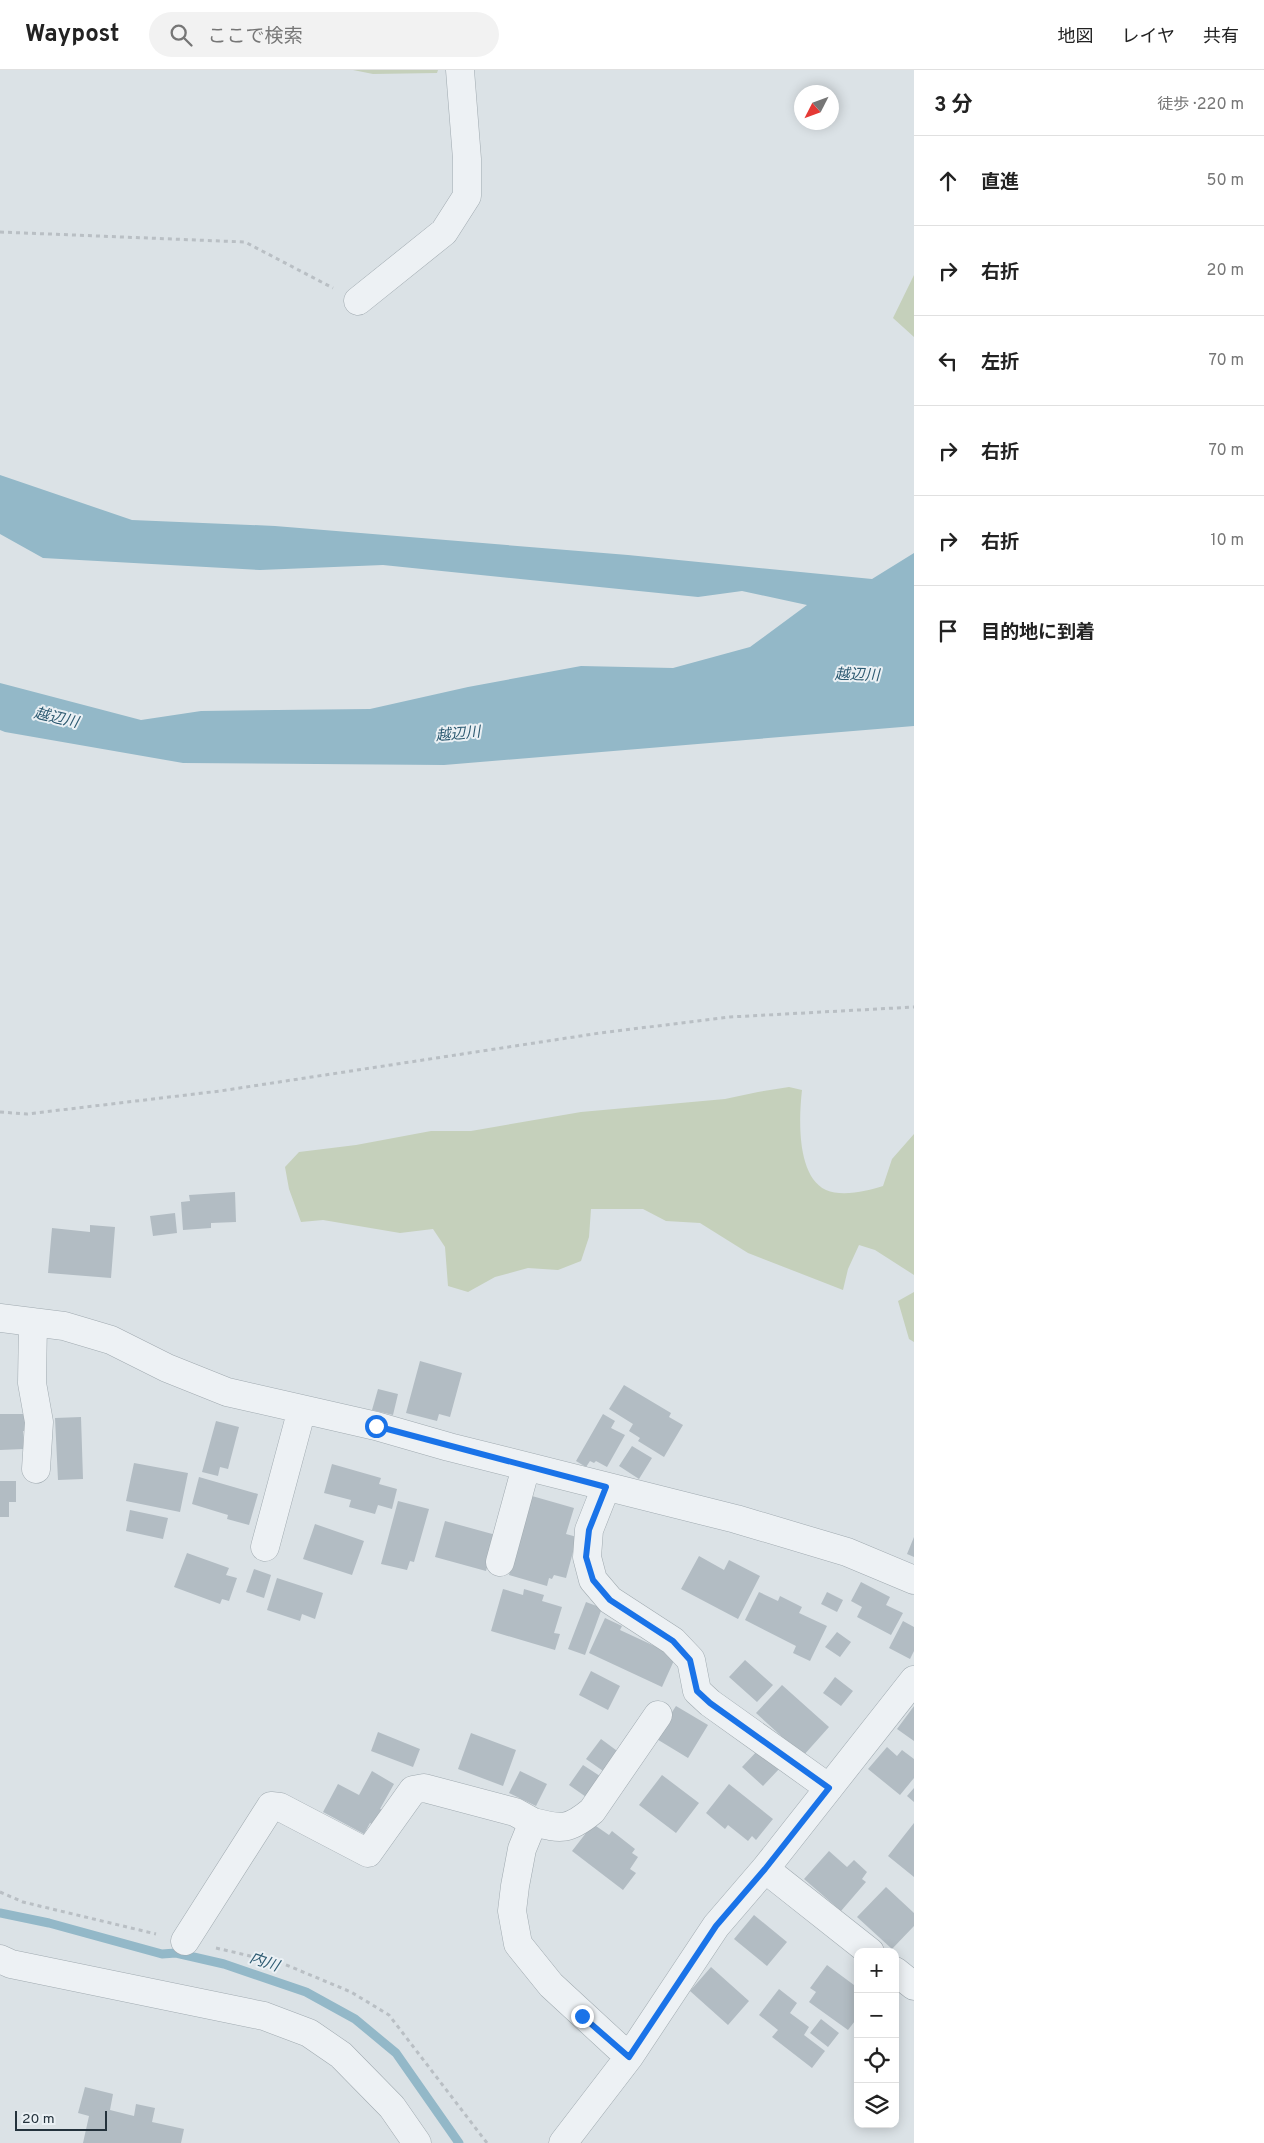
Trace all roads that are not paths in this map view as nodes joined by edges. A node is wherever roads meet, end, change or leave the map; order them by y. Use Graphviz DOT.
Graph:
graph roads {
  1 [pos="460,70"];
  2 [pos="358,301"];
  3 [pos="0,1318"];
  4 [pos="33,1322"];
  5 [pos="302,1409"];
  6 [pos="526,1467"];
  7 [pos="36,1469"];
  8 [pos="606,1487"];
  9 [pos="265,1546"];
  10 [pos="500,1562"];
  11 [pos="914,1580"];
  12 [pos="914,1680"];
  13 [pos="658,1715"];
  14 [pos="829,1788"];
  15 [pos="533,1822"];
  16 [pos="765,1869"];
  17 [pos="185,1941"];
  18 [pos="865,1948"];
  19 [pos="0,1959"];
  20 [pos="899,1975"];
  21 [pos="914,1986"];
  22 [pos="629,2057"];
  23 [pos="417,2143"];
  24 [pos="563,2143"];
  1 -- 2 [label="street"];
  3 -- 4 [label="street"];
  4 -- 5 [label="street"];
  4 -- 7 [label="street"];
  5 -- 6 [label="street"];
  5 -- 9 [label="street"];
  6 -- 8 [label="street"];
  6 -- 10 [label="street"];
  8 -- 11 [label="street"];
  8 -- 14 [label="street"];
  12 -- 14 [label="street"];
  13 -- 15 [label="street"];
  14 -- 16 [label="street"];
  15 -- 17 [label="street"];
  15 -- 22 [label="street"];
  16 -- 18 [label="street"];
  16 -- 22 [label="street"];
  19 -- 23 [label="street"];
  20 -- 21 [label="street"];
  22 -- 24 [label="street"];
}
